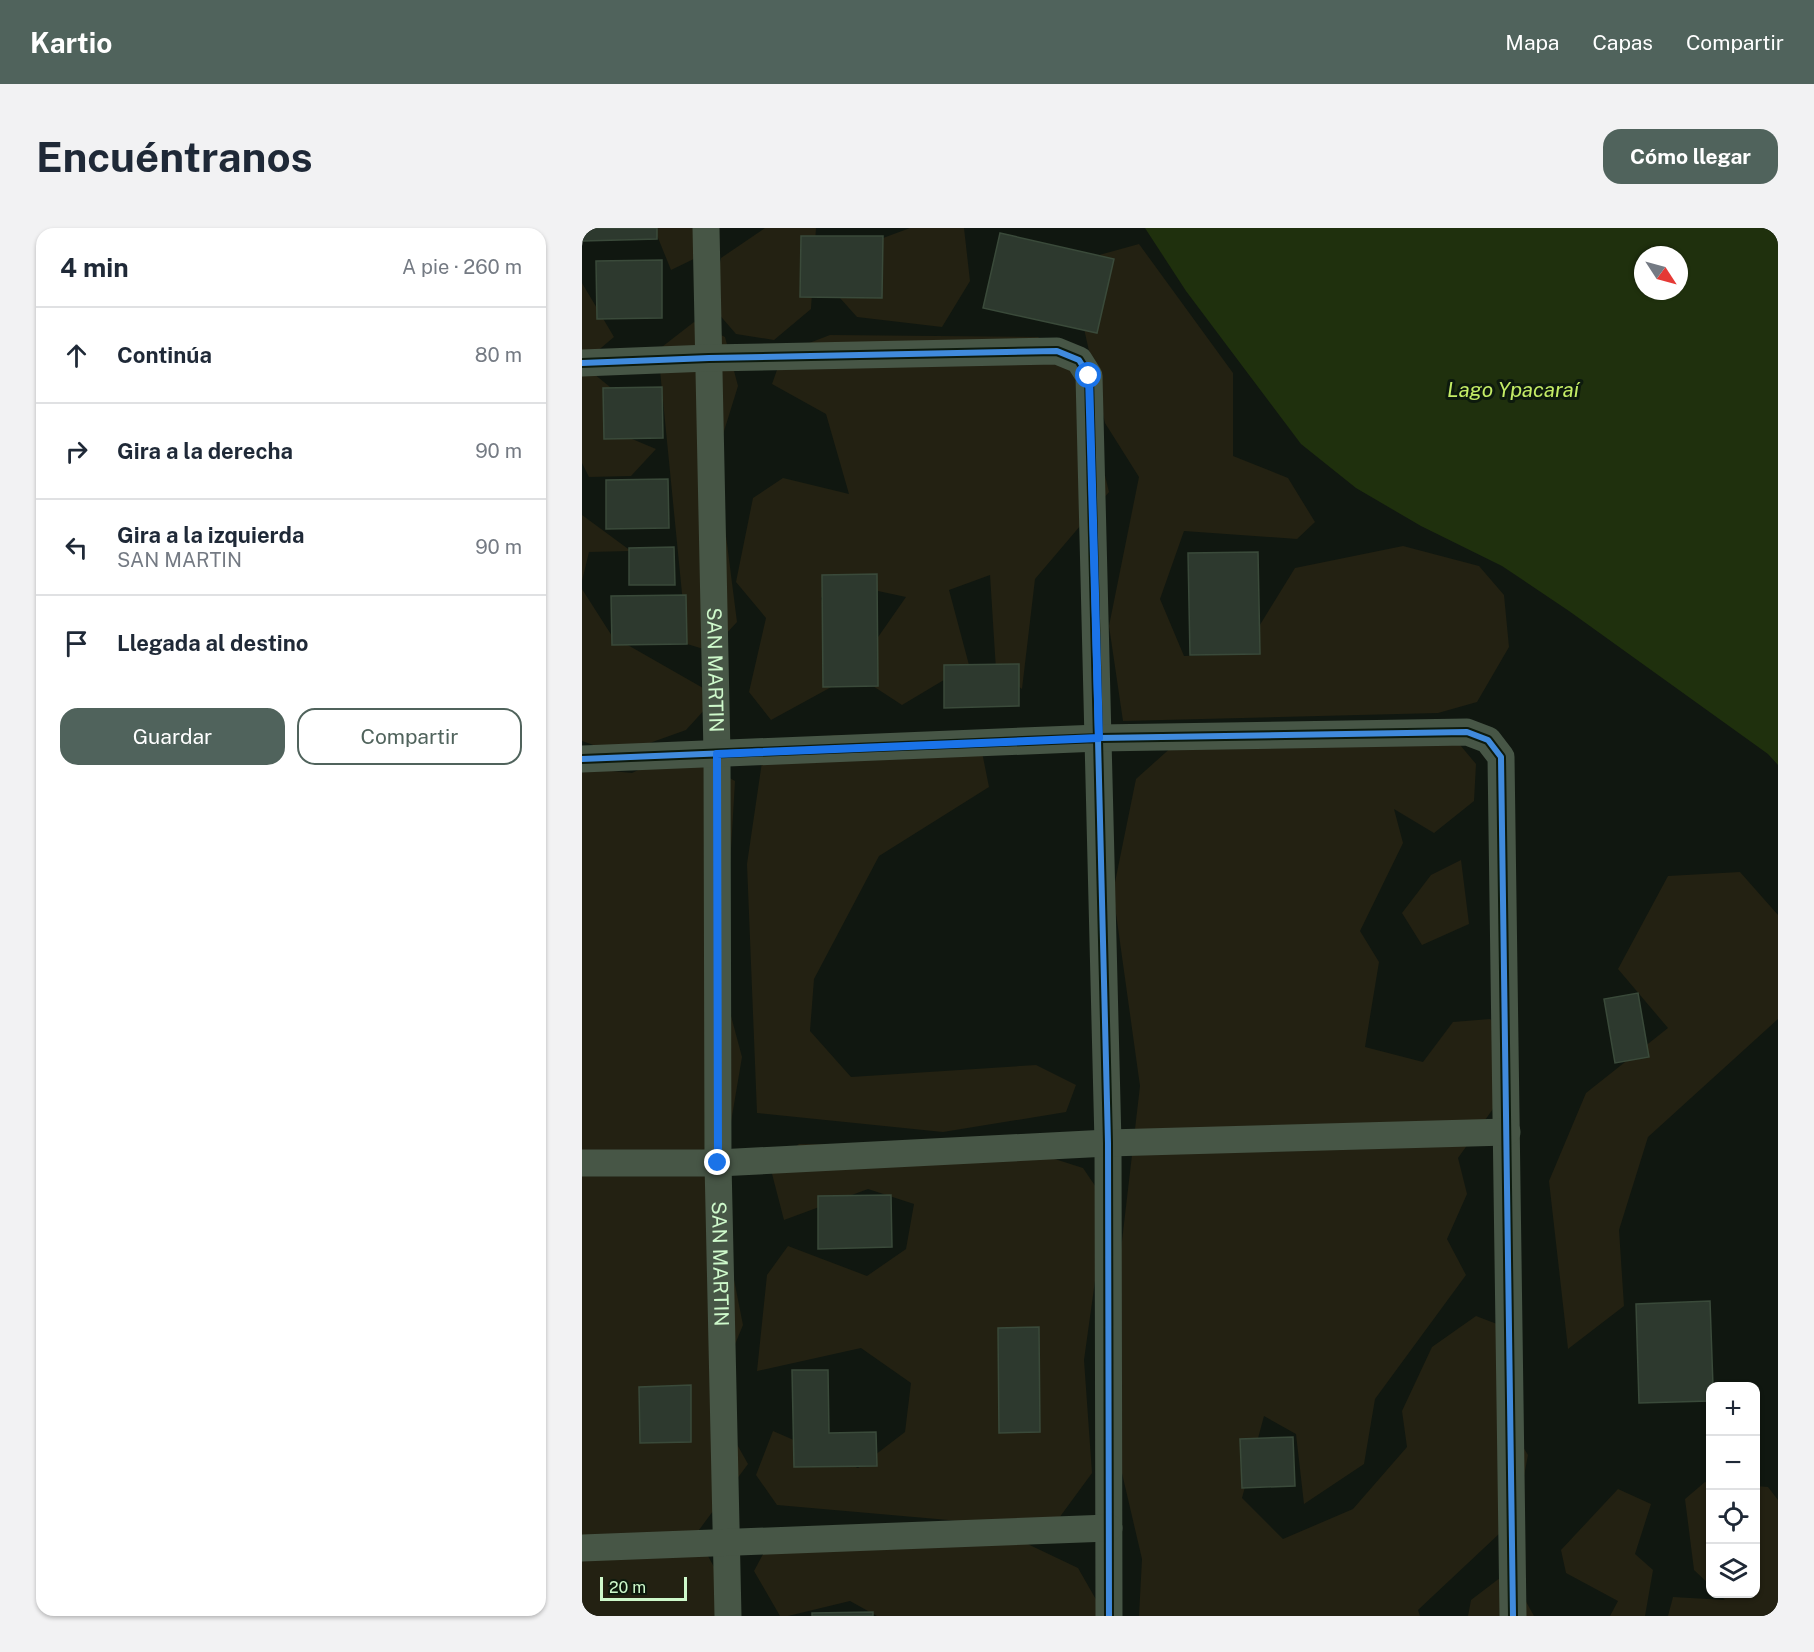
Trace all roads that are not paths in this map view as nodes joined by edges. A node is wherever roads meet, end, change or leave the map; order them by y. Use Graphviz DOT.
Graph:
graph roads {
  1 [pos="706,228"];
  2 [pos="709,358"];
  3 [pos="582,363"];
  4 [pos="1099,738"];
  5 [pos="717,754"];
  6 [pos="582,759"];
  7 [pos="1507,1132"];
  8 [pos="1108,1143"];
  9 [pos="582,1163"];
  10 [pos="718,1163"];
  11 [pos="1109,1528"];
  12 [pos="728,1543"];
  13 [pos="582,1548"];
  14 [pos="728,1616"];
  15 [pos="1109,1616"];
  16 [pos="1513,1616"];
  1 -- 2 [label="street, SAN MARTIN"];
  2 -- 3 [label="street"];
  2 -- 4 [label="street"];
  2 -- 5 [label="street, SAN MARTIN"];
  4 -- 5 [label="street"];
  4 -- 7 [label="street"];
  4 -- 8 [label="street"];
  5 -- 6 [label="street"];
  5 -- 10 [label="street, SAN MARTIN"];
  7 -- 8 [label="street"];
  7 -- 16 [label="street"];
  8 -- 10 [label="street"];
  8 -- 11 [label="street"];
  9 -- 10 [label="street"];
  10 -- 12 [label="street, SAN MARTIN"];
  11 -- 12 [label="street"];
  11 -- 15 [label="street"];
  12 -- 13 [label="street"];
  12 -- 14 [label="street, SAN MARTIN"];
}
